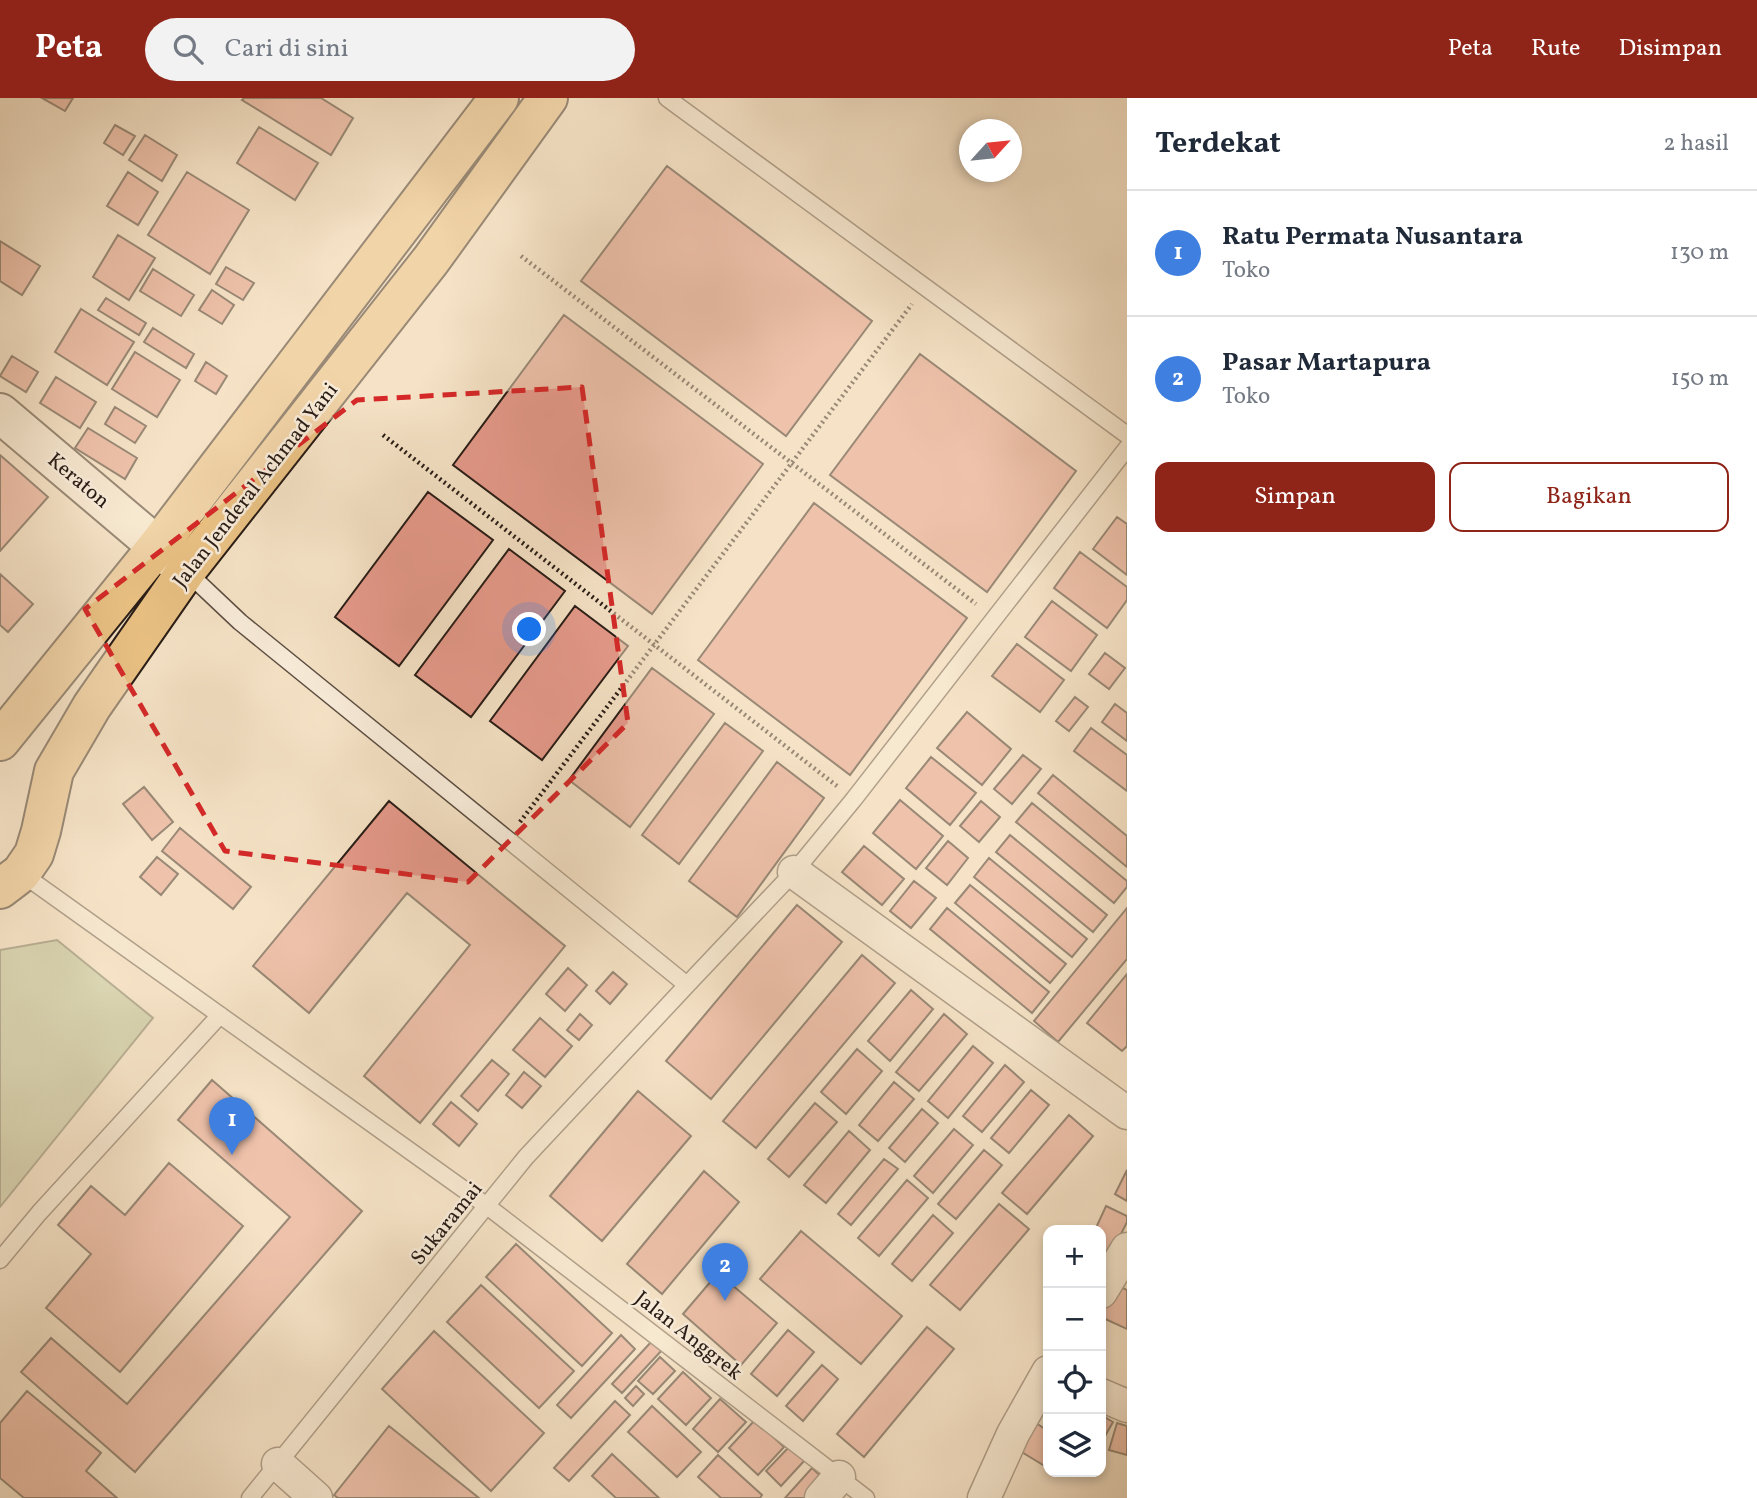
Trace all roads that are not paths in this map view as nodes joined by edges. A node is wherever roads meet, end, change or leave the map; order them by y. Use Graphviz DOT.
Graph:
graph roads {
  1 [pos="499,98"];
  2 [pos="548,98"];
  3 [pos="667,98"];
  4 [pos="0,414"];
  5 [pos="1127,435"];
  6 [pos="1127,448"];
  7 [pos="157,547"];
  8 [pos="186,571"];
  9 [pos="0,741"];
  10 [pos="794,872"];
  11 [pos="11,881"];
  12 [pos="687,985"];
  13 [pos="220,1015"];
  14 [pos="1127,1113"];
  15 [pos="487,1206"];
  16 [pos="1127,1249"];
  17 [pos="0,1261"];
  18 [pos="1103,1288"];
  19 [pos="1043,1381"];
  20 [pos="1106,1397"];
  21 [pos="1127,1406"];
  22 [pos="278,1464"];
  23 [pos="830,1488"];
  24 [pos="250,1498"];
  25 [pos="316,1498"];
  26 [pos="866,1498"];
  27 [pos="984,1498"];
  1 -- 7 [label="highway, Jalan Jenderal Achmad Yani"];
  2 -- 8 [label="highway, Jalan Jenderal Achmad Yani"];
  3 -- 5 [label="lane"];
  4 -- 7 [label="street, Keraton"];
  6 -- 10 [label="lane, Sukaramai"];
  7 -- 8 [label="street, Keraton"];
  7 -- 9 [label="highway, Jalan Jenderal Achmad Yani"];
  8 -- 11 [label="highway, Jalan Jenderal Achmad Yani"];
  8 -- 12 [label="lane"];
  10 -- 12 [label="lane, Sukaramai"];
  10 -- 14 [label="street"];
  11 -- 13 [label="lane, Jalan Anggrek"];
  12 -- 15 [label="lane, Sukaramai"];
  13 -- 15 [label="lane, Jalan Anggrek"];
  13 -- 17 [label="lane"];
  15 -- 22 [label="lane, Sukaramai"];
  15 -- 23 [label="lane, Jalan Anggrek"];
  16 -- 18 [label="street"];
  19 -- 27 [label="street"];
  20 -- 21 [label="street"];
  22 -- 24 [label="lane, Sukaramai"];
  22 -- 25 [label="street"];
  23 -- 26 [label="lane, Jalan Anggrek"];
}
